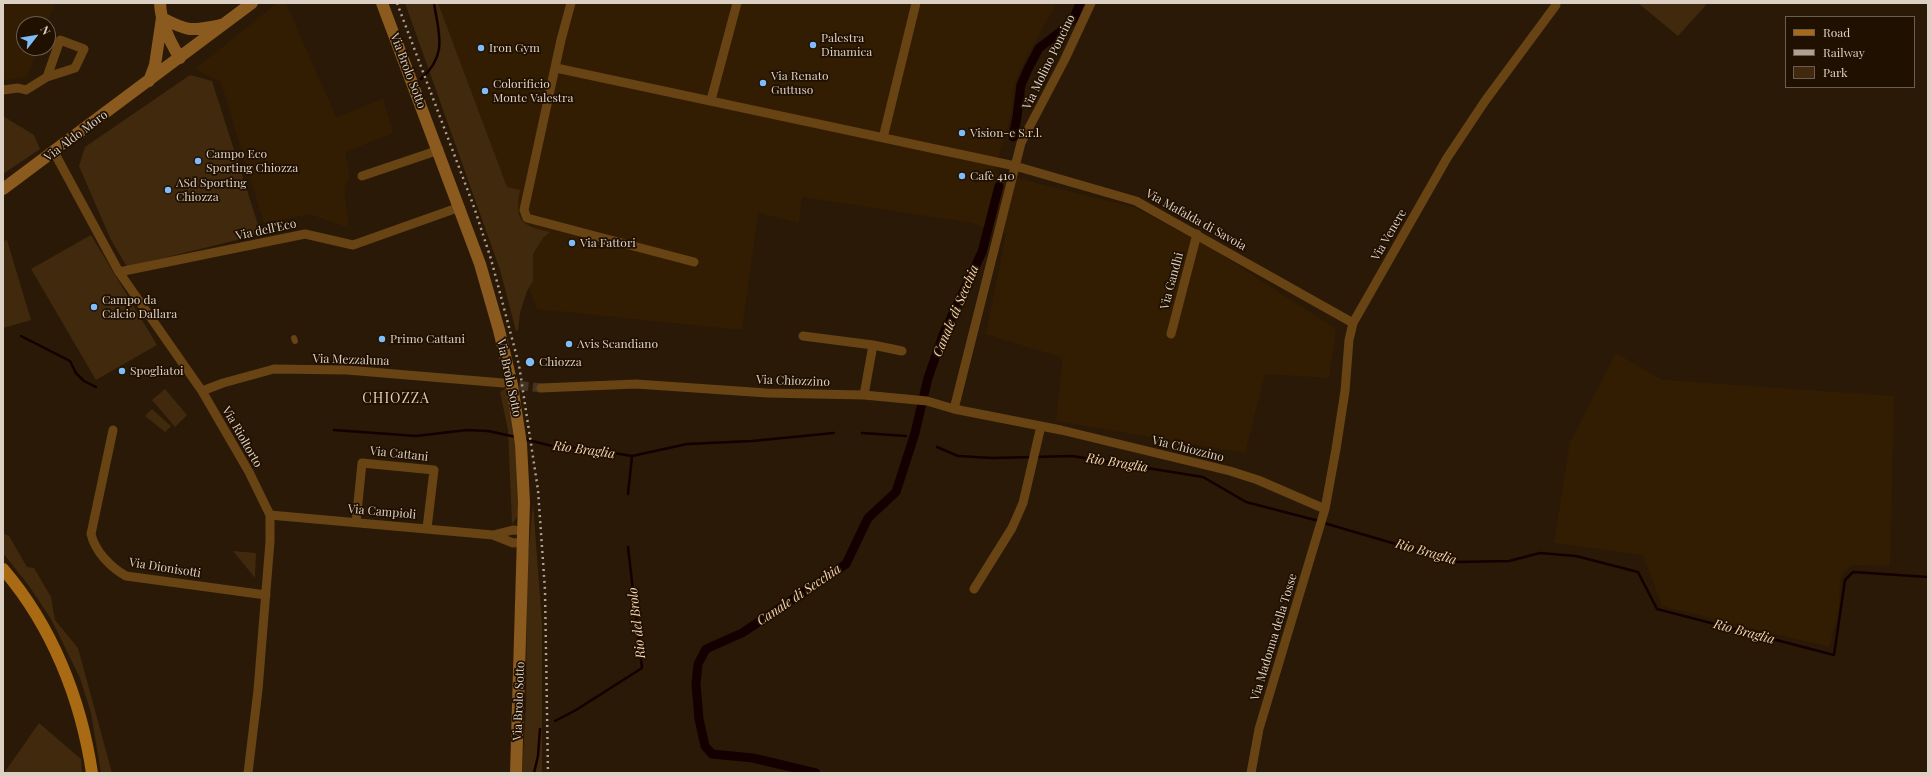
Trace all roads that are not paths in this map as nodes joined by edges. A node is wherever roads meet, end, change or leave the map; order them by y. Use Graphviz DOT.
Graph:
graph roads {
  1 [pos="160,3"];
  2 [pos="252,3"];
  3 [pos="382,3"];
  4 [pos="572,3"];
  5 [pos="737,3"];
  6 [pos="916,3"];
  7 [pos="1091,3"];
  8 [pos="1556,5"];
  9 [pos="162,18"];
  10 [pos="223,24"];
  11 [pos="180,58"];
  12 [pos="556,68"];
  13 [pos="47,77"];
  14 [pos="148,81"];
  15 [pos="3,90"];
  16 [pos="711,100"];
  17 [pos="884,138"];
  18 [pos="438,150"];
  19 [pos="54,152"];
  20 [pos="1015,166"];
  21 [pos="362,176"];
  22 [pos="3,189"];
  23 [pos="460,207"];
  24 [pos="1197,234"];
  25 [pos="694,262"];
  26 [pos="119,272"];
  27 [pos="1354,322"];
  28 [pos="1171,334"];
  29 [pos="802,336"];
  30 [pos="873,345"];
  31 [pos="902,351"];
  32 [pos="502,384"];
  33 [pos="541,388"];
  34 [pos="202,391"];
  35 [pos="864,395"];
  36 [pos="954,409"];
  37 [pos="1041,426"];
  38 [pos="113,430"];
  39 [pos="524,513"];
  40 [pos="1324,513"];
  41 [pos="270,515"];
  42 [pos="356,522"];
  43 [pos="428,528"];
  44 [pos="505,536"];
  45 [pos="522,536"];
  46 [pos="522,559"];
  47 [pos="3,569"];
  48 [pos="974,590"];
  49 [pos="266,595"];
  50 [pos="92,773"];
  51 [pos="248,773"];
  52 [pos="516,773"];
  53 [pos="1251,773"];
  1 -- 9 [label="main road"];
  2 -- 10 [label="main road, Via Aldo Moro"];
  3 -- 18 [label="main road, Via Brolo Sotto"];
  4 -- 12 [label="street"];
  5 -- 16 [label="street"];
  6 -- 17 [label="street"];
  7 -- 20 [label="street, Via Molino Poncino"];
  8 -- 27 [label="street, Via Venere"];
  9 -- 10 [label="main road, Via Aldo Moro"];
  9 -- 11 [label="main road"];
  9 -- 14 [label="main road"];
  10 -- 11 [label="main road, Via Aldo Moro"];
  11 -- 14 [label="main road, Via Aldo Moro"];
  12 -- 16 [label="street"];
  12 -- 25 [label="street"];
  13 -- 13 [label="street"];
  13 -- 15 [label="street"];
  14 -- 19 [label="main road, Via Aldo Moro"];
  16 -- 17 [label="street"];
  17 -- 20 [label="street"];
  18 -- 21 [label="street"];
  18 -- 23 [label="main road, Via Brolo Sotto"];
  19 -- 22 [label="main road, Via Aldo Moro"];
  19 -- 26 [label="street, Via Rioltorto"];
  20 -- 24 [label="street, Via Mafalda di Savoia"];
  20 -- 36 [label="street, Via Molino Poncino"];
  23 -- 26 [label="street, Via dell'Eco"];
  23 -- 39 [label="main road, Via Brolo Sotto"];
  24 -- 27 [label="street, Via Mafalda di Savoia"];
  24 -- 28 [label="street, Via Gandhi"];
  26 -- 34 [label="street, Via Rioltorto"];
  27 -- 40 [label="street, Via Venere"];
  29 -- 30 [label="street"];
  30 -- 31 [label="street"];
  30 -- 35 [label="street"];
  32 -- 34 [label="street, Via Mezzaluna"];
  33 -- 35 [label="street, Via Chiozzino"];
  34 -- 41 [label="street, Via Rioltorto"];
  35 -- 36 [label="street, Via Chiozzino"];
  36 -- 37 [label="street, Via Chiozzino"];
  37 -- 40 [label="street, Via Chiozzino"];
  37 -- 48 [label="street"];
  38 -- 49 [label="street, Via Dionisotti"];
  39 -- 44 [label="street"];
  39 -- 45 [label="main road, Via Brolo Sotto"];
  40 -- 53 [label="street, Via Madonna della Tosse"];
  41 -- 42 [label="street, Via Campioli"];
  41 -- 49 [label="street, Via Rioltorto"];
  42 -- 43 [label="street, Via Campioli"];
  42 -- 43 [label="street, Via Cattani"];
  43 -- 44 [label="street, Via Campioli"];
  44 -- 45 [label="street, Via Campioli"];
  44 -- 46 [label="street"];
  45 -- 46 [label="main road, Via Brolo Sotto"];
  46 -- 52 [label="main road, Via Brolo Sotto"];
  47 -- 50 [label="main road"];
  49 -- 51 [label="street, Via Rioltorto"];
}
